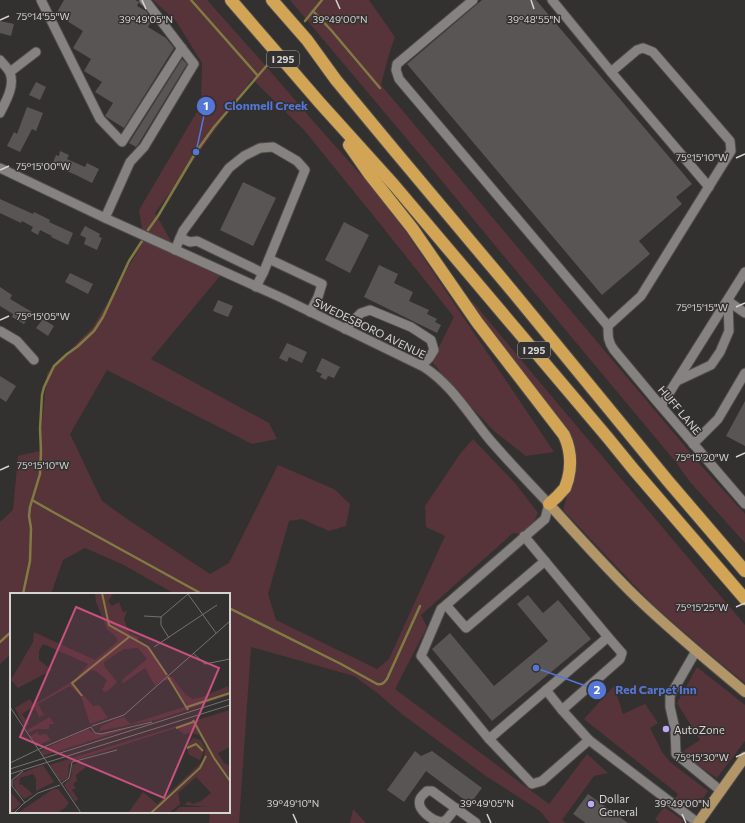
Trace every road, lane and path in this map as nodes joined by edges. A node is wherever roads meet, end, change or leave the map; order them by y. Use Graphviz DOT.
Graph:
graph roads {
  1 [pos="41,0"];
  2 [pos="144,0"];
  3 [pos="231,0"];
  4 [pos="272,0"];
  5 [pos="473,0"];
  6 [pos="552,0"];
  7 [pos="182,48"];
  8 [pos="36,52"];
  9 [pos="0,60"];
  10 [pos="10,72"];
  11 [pos="611,72"];
  12 [pos="320,103"];
  13 [pos="0,113"];
  14 [pos="0,168"];
  15 [pos="709,187"];
  16 [pos="105,218"];
  17 [pos="180,238"];
  18 [pos="175,250"];
  19 [pos="269,259"];
  20 [pos="745,272"];
  21 [pos="263,273"];
  22 [pos="256,287"];
  23 [pos="728,301"];
  24 [pos="310,312"];
  25 [pos="745,313"];
  26 [pos="608,326"];
  27 [pos="345,329"];
  28 [pos="0,331"];
  29 [pos="34,360"];
  30 [pos="422,365"];
  31 [pos="745,373"];
  32 [pos="677,381"];
  33 [pos="661,406"];
  34 [pos="693,444"];
  35 [pos="645,452"];
  36 [pos="549,504"];
  37 [pos="745,504"];
  38 [pos="524,536"];
  39 [pos="745,558"];
  40 [pos="545,561"];
  41 [pos="745,572"];
  42 [pos="745,599"];
  43 [pos="446,605"];
  44 [pos="608,637"];
  45 [pos="696,651"];
  46 [pos="546,690"];
  47 [pos="745,692"];
  48 [pos="562,710"];
  49 [pos="489,739"];
  50 [pos="589,740"];
  51 [pos="745,757"];
  52 [pos="721,790"];
  53 [pos="456,808"];
  54 [pos="476,823"];
  55 [pos="698,823"];
  1 -- 7 [label="street"];
  2 -- 7 [label="street"];
  3 -- 12 [label="highway, I 295"];
  4 -- 35 [label="highway, I 295"];
  5 -- 26 [label="street"];
  6 -- 11 [label="street"];
  7 -- 16 [label="street"];
  8 -- 10 [label="street"];
  9 -- 10 [label="street"];
  10 -- 13 [label="street"];
  11 -- 15 [label="street"];
  11 -- 15 [label="street"];
  12 -- 36 [label="highway"];
  12 -- 42 [label="highway, I 295"];
  14 -- 16 [label="street, SWEDESBORO AVENUE"];
  15 -- 26 [label="street"];
  16 -- 18 [label="street, SWEDESBORO AVENUE"];
  17 -- 18 [label="street"];
  17 -- 19 [label="street"];
  17 -- 21 [label="street"];
  18 -- 22 [label="street, SWEDESBORO AVENUE"];
  19 -- 21 [label="street"];
  19 -- 24 [label="street"];
  20 -- 23 [label="street"];
  21 -- 22 [label="street"];
  22 -- 24 [label="street, SWEDESBORO AVENUE"];
  23 -- 25 [label="street"];
  23 -- 32 [label="street"];
  23 -- 32 [label="street"];
  24 -- 27 [label="street, SWEDESBORO AVENUE"];
  26 -- 33 [label="street, HUFF LANE"];
  27 -- 30 [label="street, SWEDESBORO AVENUE"];
  27 -- 30 [label="street"];
  28 -- 29 [label="street"];
  30 -- 36 [label="street, SWEDESBORO AVENUE"];
  31 -- 34 [label="street"];
  32 -- 33 [label="street"];
  33 -- 34 [label="street, HUFF LANE"];
  34 -- 37 [label="street, HUFF LANE"];
  35 -- 39 [label="highway"];
  35 -- 41 [label="highway, I 295"];
  36 -- 38 [label="street"];
  36 -- 45 [label="main road, SWEDESBORO AVENUE"];
  38 -- 40 [label="street"];
  38 -- 43 [label="street"];
  40 -- 43 [label="street"];
  40 -- 44 [label="street"];
  43 -- 49 [label="street"];
  44 -- 46 [label="street"];
  44 -- 48 [label="street"];
  45 -- 47 [label="main road, SWEDESBORO AVENUE"];
  45 -- 52 [label="street"];
  46 -- 48 [label="street"];
  46 -- 49 [label="street"];
  48 -- 50 [label="street"];
  49 -- 50 [label="street"];
  50 -- 55 [label="street"];
  51 -- 52 [label="main road"];
  52 -- 55 [label="main road"];
  53 -- 54 [label="street"];
}
